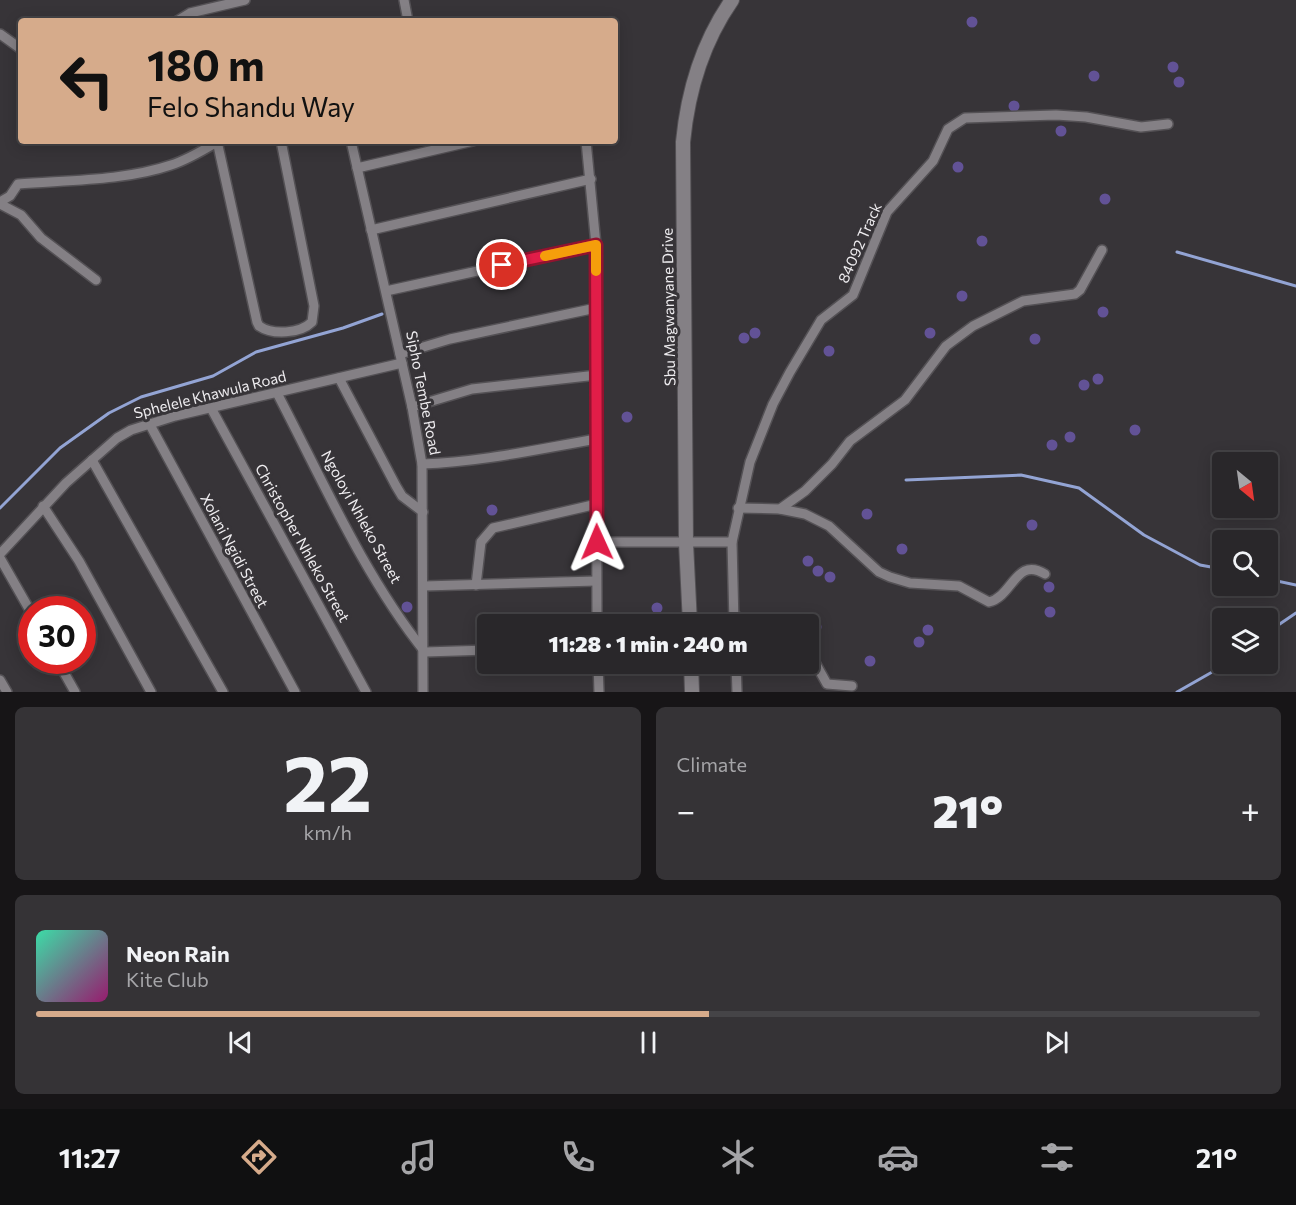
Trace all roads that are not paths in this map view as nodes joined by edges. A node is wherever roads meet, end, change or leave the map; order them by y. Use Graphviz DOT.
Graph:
graph roads {
  1 [pos="245,0"];
  2 [pos="732,0"];
  3 [pos="403,1"];
  4 [pos="182,18"];
  5 [pos="407,18"];
  6 [pos="0,34"];
  7 [pos="18,47"];
  8 [pos="1168,124"];
  9 [pos="214,144"];
  10 [pos="217,144"];
  11 [pos="282,144"];
  12 [pos="352,144"];
  13 [pos="460,144"];
  14 [pos="586,144"];
  15 [pos="357,168"];
  16 [pos="591,179"];
  17 [pos="0,203"];
  18 [pos="371,230"];
  19 [pos="596,245"];
  20 [pos="1102,250"];
  21 [pos="96,280"];
  22 [pos="386,291"];
  23 [pos="596,308"];
  24 [pos="401,359"];
  25 [pos="597,375"];
  26 [pos="339,378"];
  27 [pos="277,393"];
  28 [pos="412,407"];
  29 [pos="212,408"];
  30 [pos="149,423"];
  31 [pos="597,439"];
  32 [pos="92,460"];
  33 [pos="422,464"];
  34 [pos="597,504"];
  35 [pos="43,506"];
  36 [pos="738,508"];
  37 [pos="780,509"];
  38 [pos="423,512"];
  39 [pos="597,542"];
  40 [pos="732,542"];
  41 [pos="686,543"];
  42 [pos="0,556"];
  43 [pos="1045,574"];
  44 [pos="596,582"];
  45 [pos="476,585"];
  46 [pos="424,586"];
  47 [pos="22,596"];
  48 [pos="597,614"];
  49 [pos="690,614"];
  50 [pos="734,614"];
  51 [pos="477,650"];
  52 [pos="425,652"];
  53 [pos="819,670"];
  54 [pos="65,674"];
  55 [pos="598,674"];
  56 [pos="692,674"];
  57 [pos="736,674"];
  58 [pos="0,680"];
  59 [pos="852,686"];
  60 [pos="7,692"];
  61 [pos="75,692"];
  62 [pos="152,692"];
  63 [pos="223,692"];
  64 [pos="295,692"];
  65 [pos="366,692"];
  66 [pos="423,692"];
  67 [pos="599,692"];
  68 [pos="692,692"];
  69 [pos="737,692"];
  1 -- 4 [label="street"];
  2 -- 41 [label="main road, Sbu Magwanyane Drive"];
  3 -- 5 [label="street"];
  6 -- 7 [label="street"];
  8 -- 36 [label="street, 84092 Track"];
  9 -- 17 [label="street"];
  10 -- 11 [label="street"];
  12 -- 15 [label="street, Sipho Tembe Road"];
  13 -- 15 [label="street"];
  14 -- 16 [label="street"];
  15 -- 18 [label="street, Sipho Tembe Road"];
  16 -- 18 [label="street"];
  16 -- 19 [label="street"];
  17 -- 21 [label="street"];
  18 -- 22 [label="street, Sipho Tembe Road"];
  19 -- 22 [label="street"];
  19 -- 23 [label="street"];
  20 -- 37 [label="street"];
  22 -- 24 [label="street, Sipho Tembe Road"];
  23 -- 24 [label="street, Sphelele Khawula Road"];
  23 -- 25 [label="street"];
  24 -- 26 [label="street, Sphelele Khawula Road"];
  24 -- 28 [label="street, Sipho Tembe Road"];
  25 -- 28 [label="street"];
  25 -- 31 [label="street"];
  26 -- 27 [label="street, Sphelele Khawula Road"];
  26 -- 38 [label="street"];
  27 -- 29 [label="street, Sphelele Khawula Road"];
  27 -- 52 [label="street, Ngoloyi Nhleko Street"];
  28 -- 33 [label="street, Sipho Tembe Road"];
  29 -- 30 [label="street, Sphelele Khawula Road"];
  29 -- 65 [label="street, Christopher Nhleko Street"];
  30 -- 32 [label="street, Sphelele Khawula Road"];
  30 -- 64 [label="street, Xolani Ngidi Street"];
  31 -- 33 [label="street"];
  31 -- 34 [label="street"];
  32 -- 35 [label="street, Sphelele Khawula Road"];
  32 -- 63 [label="street"];
  33 -- 38 [label="street, Sipho Tembe Road"];
  34 -- 39 [label="street"];
  34 -- 45 [label="street"];
  35 -- 42 [label="street, Sphelele Khawula Road"];
  35 -- 62 [label="street"];
  36 -- 37 [label="street"];
  36 -- 40 [label="street, 84092 Track"];
  37 -- 43 [label="street"];
  38 -- 46 [label="street, Sipho Tembe Road"];
  39 -- 41 [label="street"];
  39 -- 44 [label="street"];
  40 -- 41 [label="street"];
  40 -- 50 [label="street, 84092 Track"];
  41 -- 49 [label="main road, Sbu Magwanyane Drive"];
  42 -- 47 [label="street"];
  44 -- 45 [label="street"];
  44 -- 48 [label="street"];
  45 -- 46 [label="street"];
  46 -- 52 [label="street, Sipho Tembe Road"];
  51 -- 52 [label="street"];
  52 -- 66 [label="street, Sipho Tembe Road"];
  53 -- 59 [label="street"];
  54 -- 61 [label="street"];
  55 -- 67 [label="street"];
  56 -- 68 [label="main road"];
  57 -- 69 [label="street"];
  58 -- 60 [label="street"];
}
